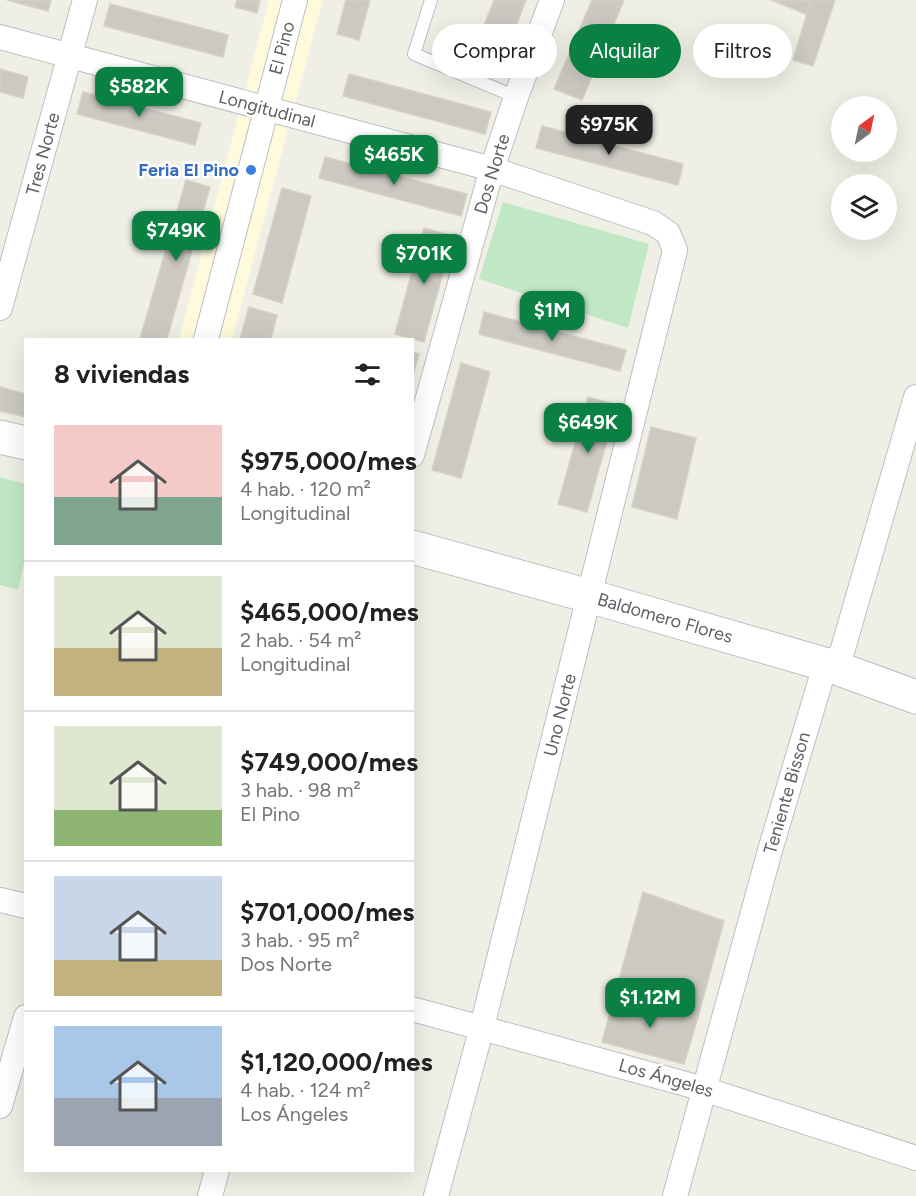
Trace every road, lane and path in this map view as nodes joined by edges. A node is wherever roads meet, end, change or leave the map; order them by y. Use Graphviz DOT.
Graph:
graph roads {
  1 [pos="85,0"];
  2 [pos="295,0"];
  3 [pos="430,0"];
  4 [pos="552,0"];
  5 [pos="0,37"];
  6 [pos="70,56"];
  7 [pos="516,97"];
  8 [pos="266,108"];
  9 [pos="492,170"];
  10 [pos="668,233"];
  11 [pos="0,308"];
  12 [pos="206,338"];
  13 [pos="916,397"];
  14 [pos="0,437"];
  15 [pos="24,443"];
  16 [pos="414,448"];
  17 [pos="414,548"];
  18 [pos="589,596"];
  19 [pos="831,666"];
  20 [pos="916,697"];
  21 [pos="0,900"];
  22 [pos="24,906"];
  23 [pos="414,1010"];
  24 [pos="24,1024"];
  25 [pos="482,1028"];
  26 [pos="704,1089"];
  27 [pos="0,1106"];
  28 [pos="916,1158"];
  29 [pos="216,1172"];
  30 [pos="210,1196"];
  31 [pos="436,1196"];
  32 [pos="675,1196"];
  1 -- 6 [label="street, Tres Norte"];
  2 -- 8 [label="street, El Pino"];
  3 -- 7 [label="lane"];
  4 -- 7 [label="street, Dos Norte"];
  5 -- 6 [label="street, Longitudinal"];
  6 -- 8 [label="street, Longitudinal"];
  6 -- 11 [label="street, Tres Norte"];
  7 -- 9 [label="street, Dos Norte"];
  8 -- 9 [label="street, Longitudinal"];
  8 -- 12 [label="street, El Pino"];
  9 -- 10 [label="street, Longitudinal"];
  9 -- 16 [label="street, Dos Norte"];
  10 -- 18 [label="street, Uno Norte"];
  13 -- 19 [label="street, Teniente Bisson"];
  14 -- 15 [label="street"];
  17 -- 18 [label="street, Baldomero Flores"];
  18 -- 19 [label="street, Baldomero Flores"];
  18 -- 25 [label="street, Uno Norte"];
  19 -- 20 [label="street, Baldomero Flores"];
  19 -- 26 [label="street, Teniente Bisson"];
  21 -- 22 [label="street"];
  23 -- 25 [label="street, Los Ángeles"];
  24 -- 27 [label="street"];
  25 -- 26 [label="street, Los Ángeles"];
  25 -- 31 [label="street, Uno Norte"];
  26 -- 28 [label="street, Los Ángeles"];
  26 -- 32 [label="street, Teniente Bisson"];
  29 -- 30 [label="street"];
}
